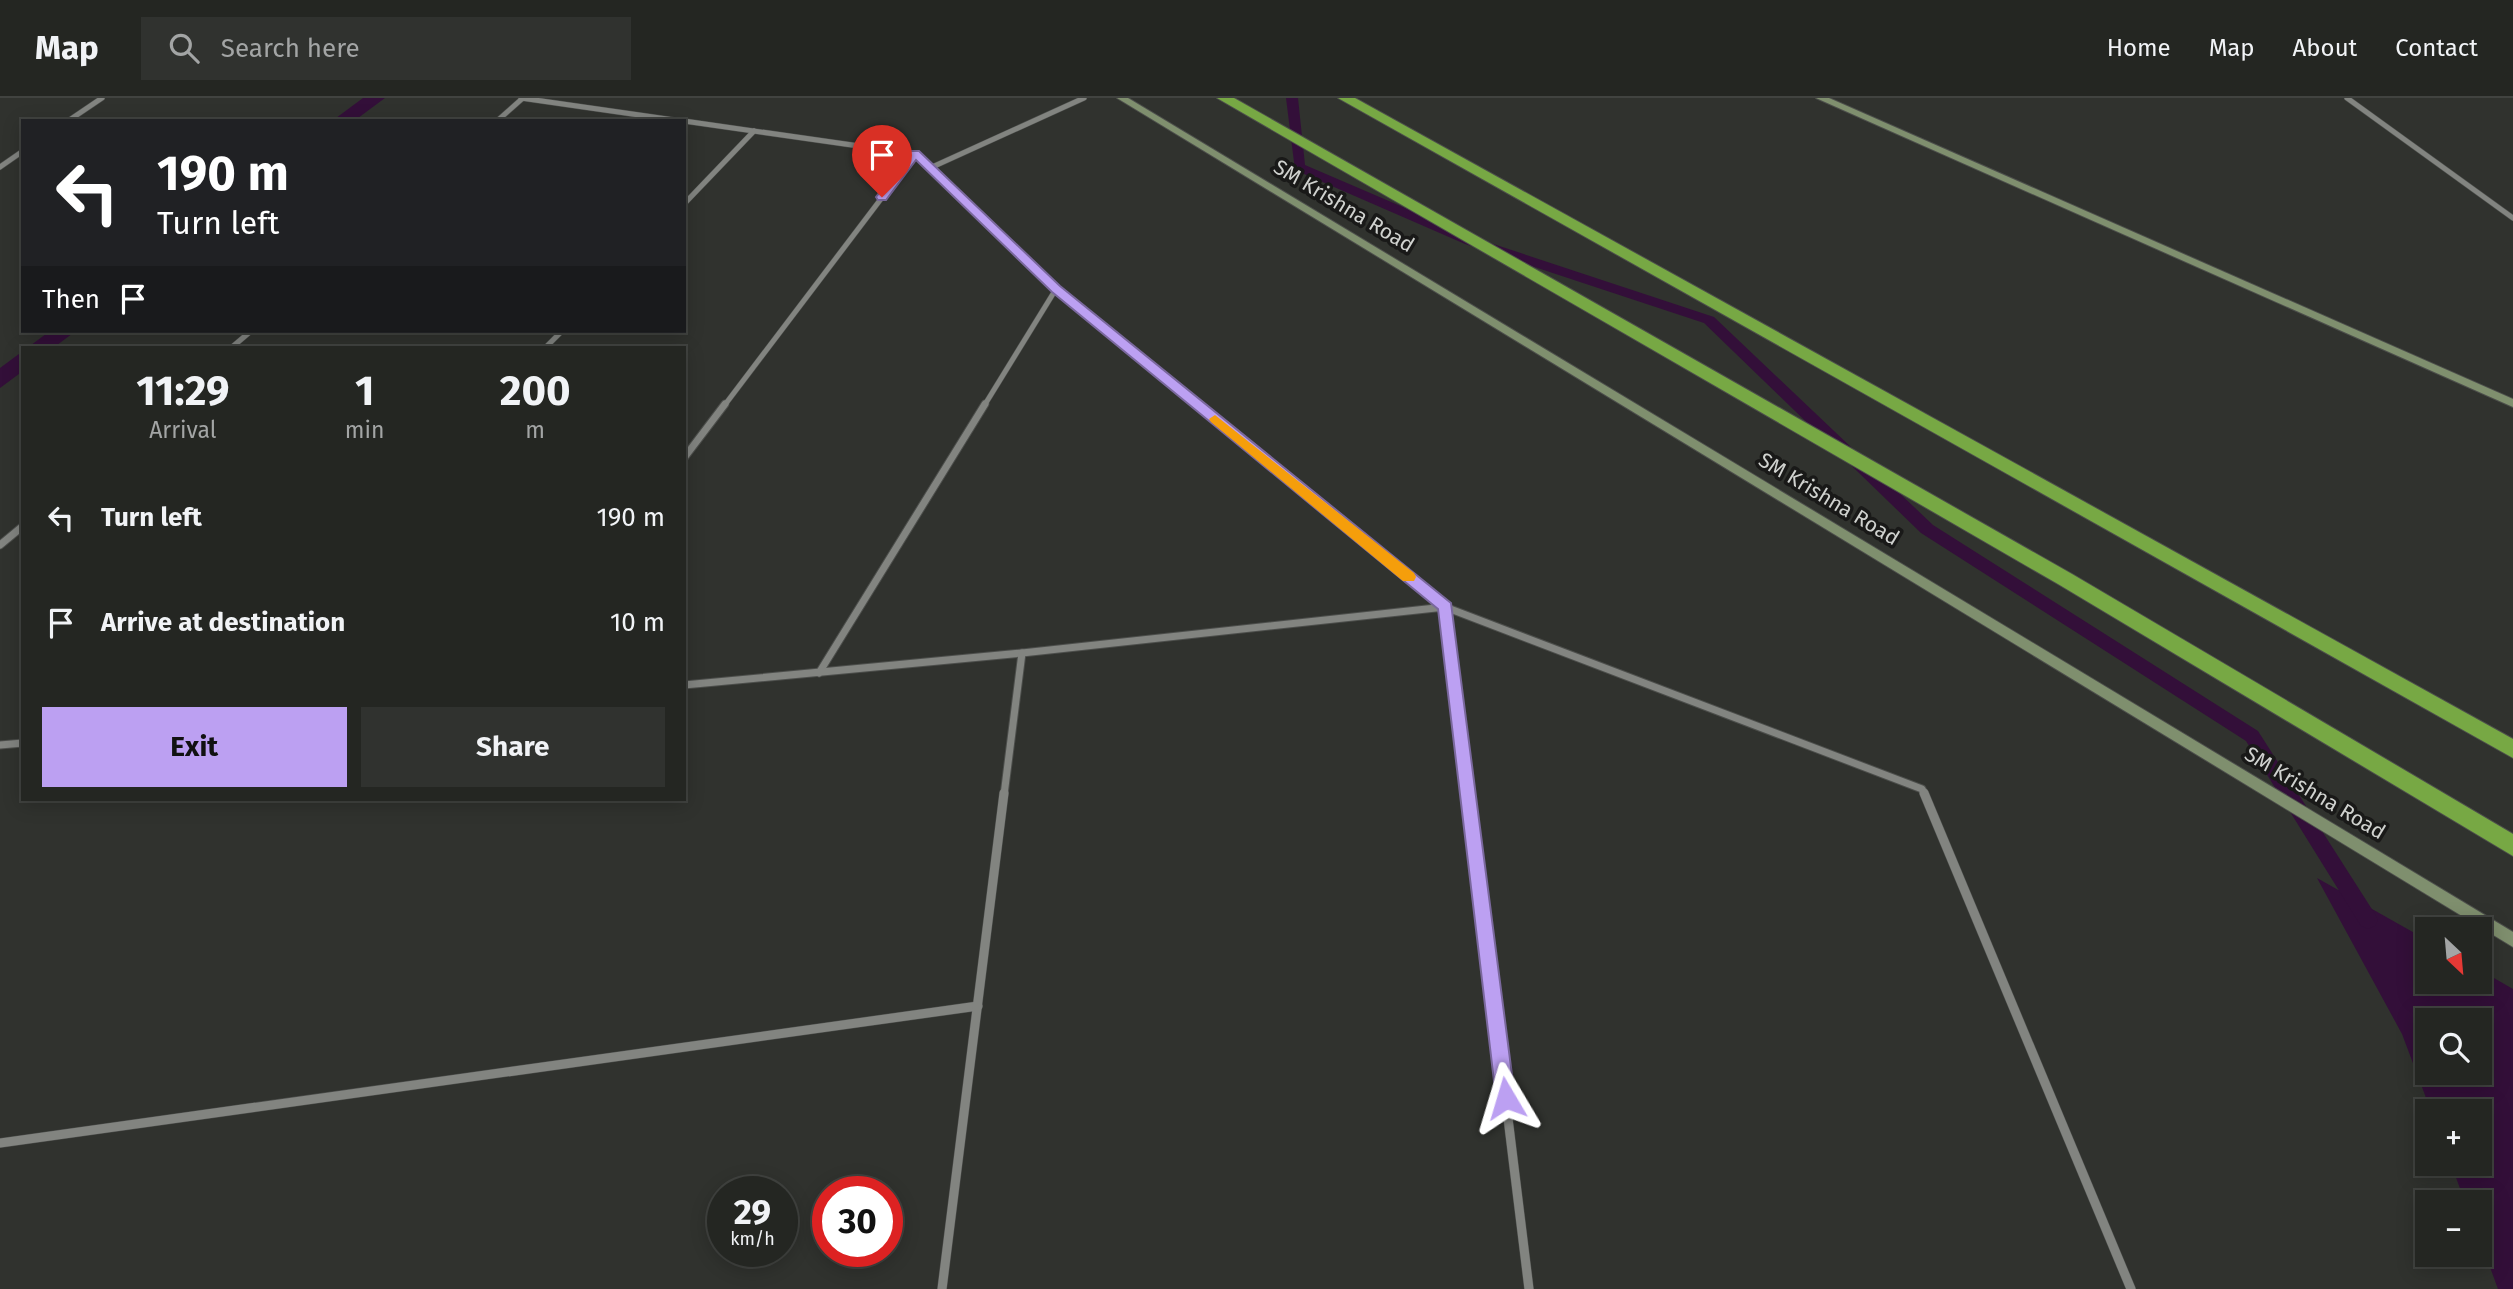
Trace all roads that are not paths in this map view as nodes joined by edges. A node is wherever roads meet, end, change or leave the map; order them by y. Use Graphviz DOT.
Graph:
graph roads {
  1 [pos="102,98"];
  2 [pos="522,98"];
  3 [pos="1084,98"];
  4 [pos="1122,98"];
  5 [pos="1224,98"];
  6 [pos="1345,98"];
  7 [pos="1821,98"];
  8 [pos="2347,98"];
  9 [pos="71,119"];
  10 [pos="499,119"];
  11 [pos="668,119"];
  12 [pos="686,122"];
  13 [pos="754,131"];
  14 [pos="21,152"];
  15 [pos="915,154"];
  16 [pos="0,167"];
  17 [pos="930,168"];
  18 [pos="686,202"];
  19 [pos="2513,218"];
  20 [pos="1056,289"];
  21 [pos="249,333"];
  22 [pos="560,333"];
  23 [pos="233,346"];
  24 [pos="547,346"];
  25 [pos="2513,403"];
  26 [pos="686,455"];
  27 [pos="21,528"];
  28 [pos="0,545"];
  29 [pos="1445,607"];
  30 [pos="1022,653"];
  31 [pos="819,673"];
  32 [pos="686,685"];
  33 [pos="21,743"];
  34 [pos="0,745"];
  35 [pos="2513,749"];
  36 [pos="2513,846"];
  37 [pos="2513,940"];
  38 [pos="978,1006"];
  39 [pos="0,1143"];
  40 [pos="942,1289"];
  41 [pos="1529,1289"];
  42 [pos="2132,1289"];
  1 -- 9 [label="street"];
  2 -- 10 [label="street"];
  2 -- 11 [label="street"];
  3 -- 17 [label="street"];
  4 -- 37 [label="street, SM Krishna Road"];
  5 -- 36 [label="highway, SM Krishna Road"];
  6 -- 35 [label="highway"];
  7 -- 25 [label="street"];
  8 -- 19 [label="street"];
  12 -- 13 [label="street"];
  13 -- 15 [label="street"];
  13 -- 18 [label="street"];
  14 -- 16 [label="street"];
  15 -- 17 [label="street"];
  15 -- 26 [label="street"];
  17 -- 20 [label="street"];
  20 -- 29 [label="street"];
  20 -- 31 [label="street"];
  21 -- 23 [label="street"];
  22 -- 24 [label="street"];
  27 -- 28 [label="street"];
  29 -- 30 [label="street"];
  29 -- 41 [label="street"];
  29 -- 42 [label="street"];
  30 -- 31 [label="street"];
  30 -- 38 [label="street"];
  31 -- 32 [label="street"];
  33 -- 34 [label="street"];
  38 -- 39 [label="street"];
  38 -- 40 [label="street"];
}
